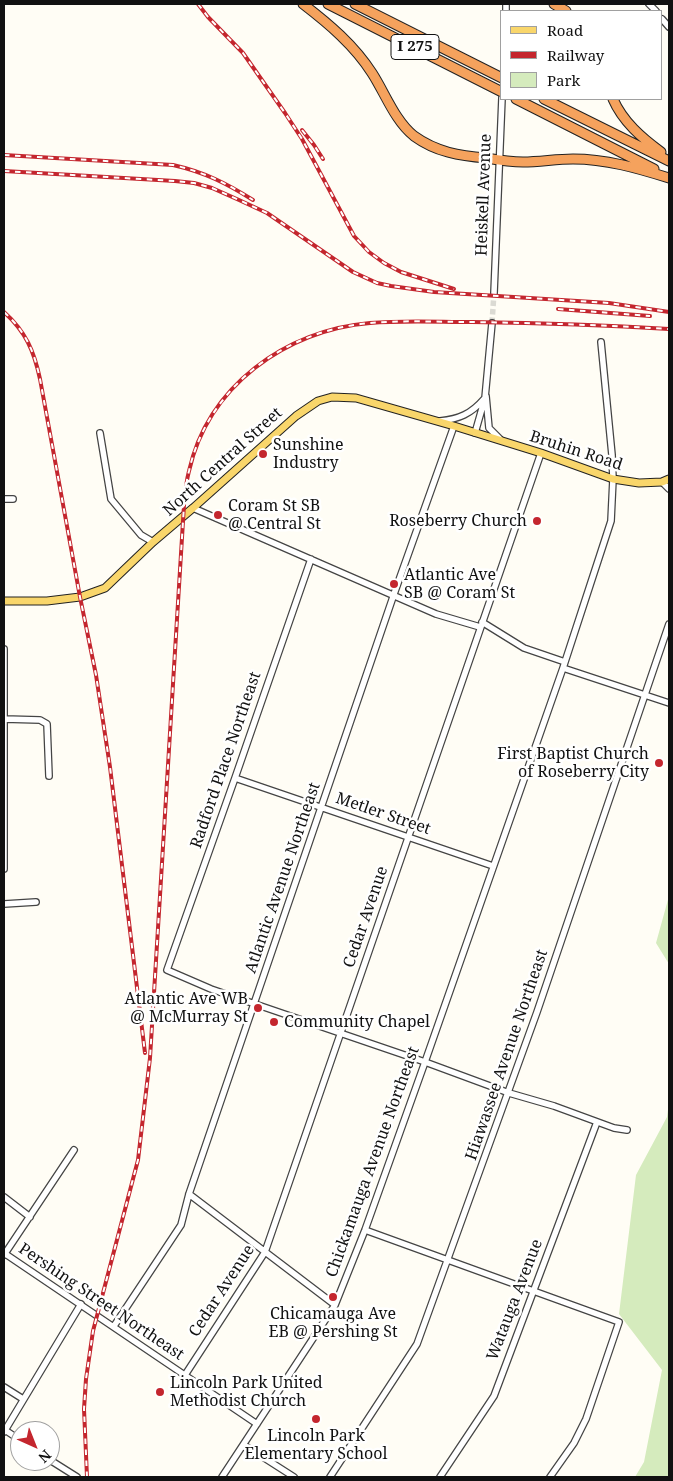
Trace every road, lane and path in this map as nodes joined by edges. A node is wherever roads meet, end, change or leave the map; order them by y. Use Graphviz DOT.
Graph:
graph roads {
  1 [pos="303,4"];
  2 [pos="328,4"];
  3 [pos="356,4"];
  4 [pos="500,77"];
  5 [pos="500,91"];
  6 [pos="502,100"];
  7 [pos="518,100"];
  8 [pos="546,100"];
  9 [pos="613,100"];
  10 [pos="500,160"];
  11 [pos="669,160"];
  12 [pos="669,177"];
  13 [pos="494,292"];
  14 [pos="492,324"];
  15 [pos="601,342"];
  16 [pos="485,396"];
  17 [pos="438,422"];
  18 [pos="454,426"];
  19 [pos="475,433"];
  20 [pos="100,434"];
  21 [pos="502,441"];
  22 [pos="541,453"];
  23 [pos="614,480"];
  24 [pos="666,481"];
  25 [pos="669,489"];
  26 [pos="4,499"];
  27 [pos="13,499"];
  28 [pos="193,508"];
  29 [pos="152,542"];
  30 [pos="310,559"];
  31 [pos="394,594"];
  32 [pos="4,602"];
  33 [pos="669,624"];
  34 [pos="481,625"];
  35 [pos="4,649"];
  36 [pos="564,665"];
  37 [pos="645,696"];
  38 [pos="669,703"];
  39 [pos="4,719"];
  40 [pos="49,776"];
  41 [pos="235,778"];
  42 [pos="322,807"];
  43 [pos="4,836"];
  44 [pos="408,837"];
  45 [pos="493,866"];
  46 [pos="4,868"];
  47 [pos="36,902"];
  48 [pos="4,904"];
  49 [pos="254,1003"];
  50 [pos="340,1033"];
  51 [pos="425,1062"];
  52 [pos="509,1093"];
  53 [pos="597,1122"];
  54 [pos="628,1130"];
  55 [pos="74,1150"];
  56 [pos="189,1194"];
  57 [pos="4,1197"];
  58 [pos="30,1217"];
  59 [pos="365,1230"];
  60 [pos="265,1252"];
  61 [pos="4,1254"];
  62 [pos="449,1260"];
  63 [pos="533,1292"];
  64 [pos="81,1304"];
  65 [pos="335,1305"];
  66 [pos="114,1326"];
  67 [pos="184,1375"];
  68 [pos="4,1387"];
  69 [pos="24,1399"];
  70 [pos="257,1424"];
  71 [pos="4,1431"];
  72 [pos="244,1445"];
  73 [pos="60,1467"];
  74 [pos="76,1477"];
  75 [pos="222,1477"];
  76 [pos="294,1477"];
  77 [pos="330,1477"];
  78 [pos="440,1477"];
  79 [pos="550,1477"];
  1 -- 10 [label="highway"];
  2 -- 5 [label="highway, I 275"];
  3 -- 4 [label="highway, I 275"];
  6 -- 10 [label="street, Heiskell Avenue"];
  7 -- 12 [label="highway"];
  8 -- 11 [label="highway"];
  9 -- 11 [label="highway"];
  10 -- 12 [label="highway"];
  10 -- 13 [label="street, Heiskell Avenue"];
  14 -- 16 [label="street"];
  15 -- 23 [label="street, Chickamauga Avenue Northeast"];
  16 -- 17 [label="street"];
  16 -- 19 [label="street"];
  16 -- 21 [label="street"];
  17 -- 18 [label="main road, North Central Street"];
  17 -- 28 [label="main road, North Central Street"];
  18 -- 19 [label="main road, North Central Street"];
  18 -- 31 [label="street, Atlantic Avenue Northeast"];
  19 -- 21 [label="main road, Bruhin Road"];
  20 -- 29 [label="street"];
  21 -- 22 [label="main road, Bruhin Road"];
  22 -- 23 [label="main road, Bruhin Road"];
  22 -- 34 [label="street, Cedar Avenue"];
  23 -- 24 [label="main road, Bruhin Road"];
  23 -- 36 [label="street, Chickamauga Avenue Northeast"];
  24 -- 25 [label="street"];
  26 -- 27 [label="street"];
  28 -- 29 [label="main road, North Central Street"];
  28 -- 30 [label="street"];
  29 -- 32 [label="main road, North Central Street"];
  30 -- 31 [label="street"];
  30 -- 41 [label="street, Radford Place Northeast"];
  31 -- 34 [label="street"];
  31 -- 42 [label="street, Atlantic Avenue Northeast"];
  33 -- 37 [label="street, Hiawassee Avenue Northeast"];
  34 -- 36 [label="street"];
  34 -- 44 [label="street, Cedar Avenue"];
  35 -- 39 [label="street"];
  36 -- 37 [label="street"];
  36 -- 45 [label="street, Chickamauga Avenue Northeast"];
  37 -- 38 [label="street"];
  37 -- 52 [label="street, Hiawassee Avenue Northeast"];
  39 -- 40 [label="street"];
  39 -- 43 [label="street"];
  41 -- 42 [label="street, Metler Street"];
  41 -- 49 [label="street, Radford Place Northeast"];
  42 -- 44 [label="street, Metler Street"];
  42 -- 49 [label="street, Atlantic Avenue Northeast"];
  43 -- 46 [label="street"];
  44 -- 45 [label="street, Metler Street"];
  44 -- 50 [label="street, Cedar Avenue"];
  45 -- 51 [label="street, Chickamauga Avenue Northeast"];
  47 -- 48 [label="street"];
  49 -- 50 [label="street"];
  49 -- 56 [label="street, Atlantic Avenue Northeast"];
  50 -- 51 [label="street"];
  50 -- 60 [label="street, Cedar Avenue"];
  51 -- 52 [label="street"];
  51 -- 59 [label="street, Chickamauga Avenue Northeast"];
  52 -- 53 [label="street"];
  52 -- 62 [label="street, Hiawassee Avenue Northeast"];
  53 -- 54 [label="street"];
  53 -- 63 [label="street, Watauga Avenue"];
  55 -- 58 [label="street"];
  56 -- 60 [label="street"];
  56 -- 66 [label="street, Atlantic Avenue Northeast"];
  57 -- 58 [label="street"];
  58 -- 61 [label="street"];
  59 -- 62 [label="street"];
  59 -- 65 [label="street, Chickamauga Avenue Northeast"];
  60 -- 65 [label="street"];
  60 -- 67 [label="street, Cedar Avenue"];
  61 -- 64 [label="street, Pershing Street Northeast"];
  62 -- 63 [label="street"];
  62 -- 77 [label="street, Hiawassee Avenue Northeast"];
  63 -- 78 [label="street, Watauga Avenue"];
  63 -- 79 [label="street"];
  64 -- 66 [label="street, Pershing Street Northeast"];
  64 -- 69 [label="street"];
  65 -- 70 [label="street, Chickamauga Avenue Northeast"];
  66 -- 67 [label="street, Pershing Street Northeast"];
  67 -- 70 [label="street, Pershing Street Northeast"];
  68 -- 69 [label="street"];
  69 -- 71 [label="street"];
  70 -- 72 [label="street, Chickamauga Avenue Northeast"];
  72 -- 75 [label="street, Chickamauga Avenue Northeast"];
  72 -- 76 [label="street"];
  73 -- 74 [label="street"];
}
